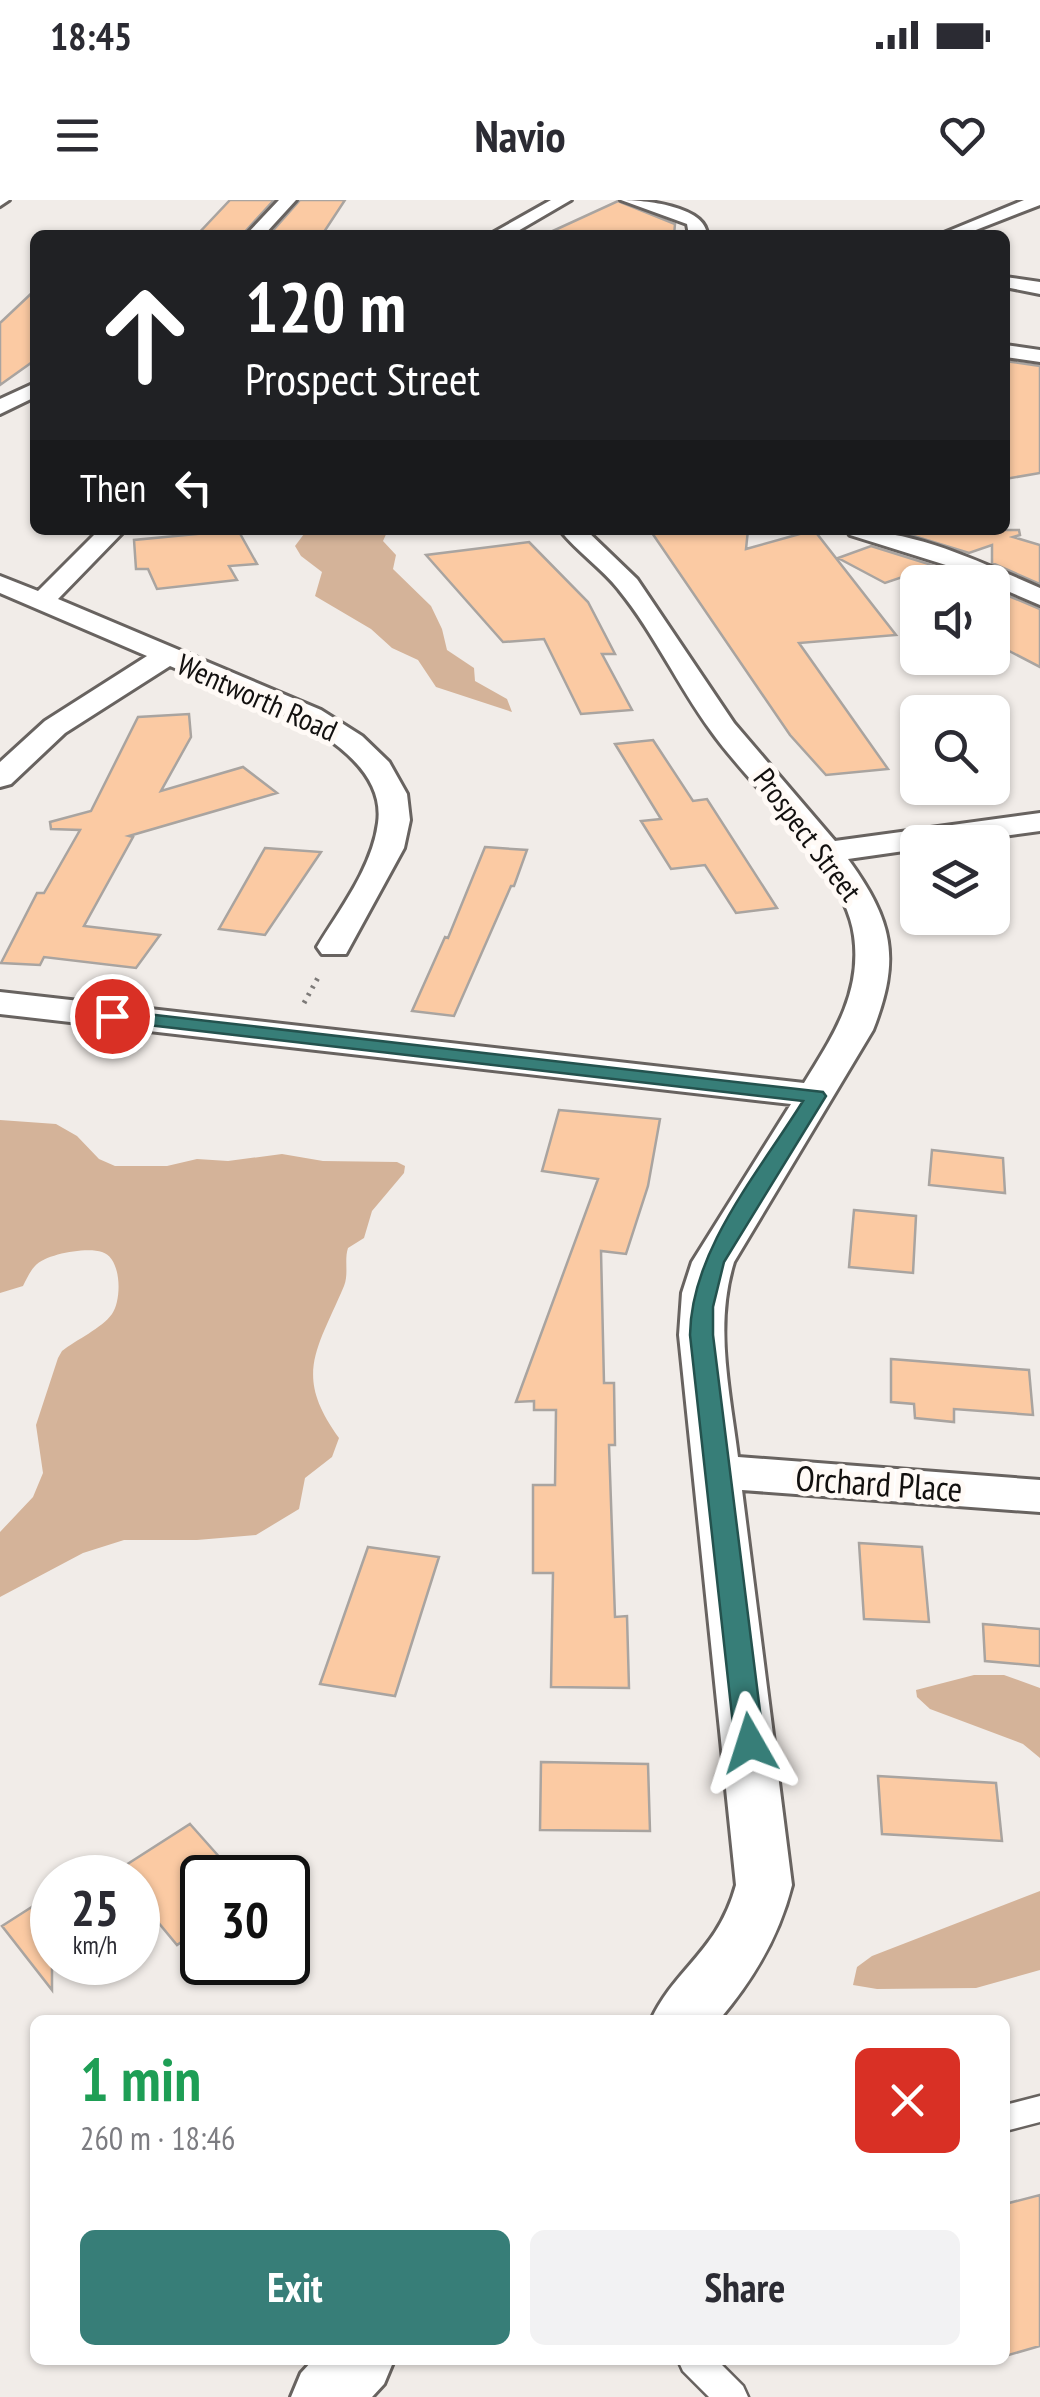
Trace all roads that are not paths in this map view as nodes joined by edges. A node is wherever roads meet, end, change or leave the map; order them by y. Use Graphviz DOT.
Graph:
graph roads {
  1 [pos="288,200"];
  2 [pos="563,200"];
  3 [pos="629,200"];
  4 [pos="1039,200"];
  5 [pos="706,205"];
  6 [pos="1012,211"];
  7 [pos="679,214"];
  8 [pos="1040,216"];
  9 [pos="260,230"];
  10 [pos="507,230"];
  11 [pos="697,230"];
  12 [pos="961,230"];
  13 [pos="1010,283"];
  14 [pos="1040,288"];
  15 [pos="1010,352"];
  16 [pos="1040,356"];
  17 [pos="30,392"];
  18 [pos="0,408"];
  19 [pos="108,535"];
  20 [pos="577,535"];
  21 [pos="875,535"];
  22 [pos="0,584"];
  23 [pos="1040,597"];
  24 [pos="42,601"];
  25 [pos="165,657"];
  26 [pos="0,778"];
  27 [pos="1040,822"];
  28 [pos="827,852"];
  29 [pos="334,947"];
  30 [pos="0,1003"];
  31 [pos="816,1096"];
  32 [pos="719,1472"];
  33 [pos="1040,1496"];
  34 [pos="685,2015"];
  35 [pos="1040,2108"];
  36 [pos="1010,2117"];
  37 [pos="355,2365"];
  38 [pos="699,2365"];
  39 [pos="326,2397"];
  40 [pos="732,2397"];
  1 -- 9 [label="street"];
  2 -- 10 [label="street"];
  3 -- 7 [label="street"];
  4 -- 6 [label="street"];
  5 -- 7 [label="street"];
  6 -- 8 [label="street"];
  6 -- 12 [label="street"];
  7 -- 11 [label="street"];
  13 -- 14 [label="street"];
  15 -- 16 [label="street"];
  17 -- 18 [label="street"];
  19 -- 24 [label="street"];
  20 -- 28 [label="street, Prospect Street"];
  21 -- 23 [label="street"];
  22 -- 24 [label="street, Wentworth Road"];
  24 -- 25 [label="street, Wentworth Road"];
  25 -- 26 [label="street"];
  25 -- 29 [label="street, Wentworth Road"];
  27 -- 28 [label="street"];
  28 -- 31 [label="street, Prospect Street"];
  30 -- 31 [label="street"];
  31 -- 32 [label="street, Prospect Street"];
  32 -- 33 [label="street, Orchard Place"];
  32 -- 34 [label="street, Prospect Street"];
  35 -- 36 [label="lane"];
  37 -- 39 [label="street"];
  38 -- 40 [label="lane"];
}
